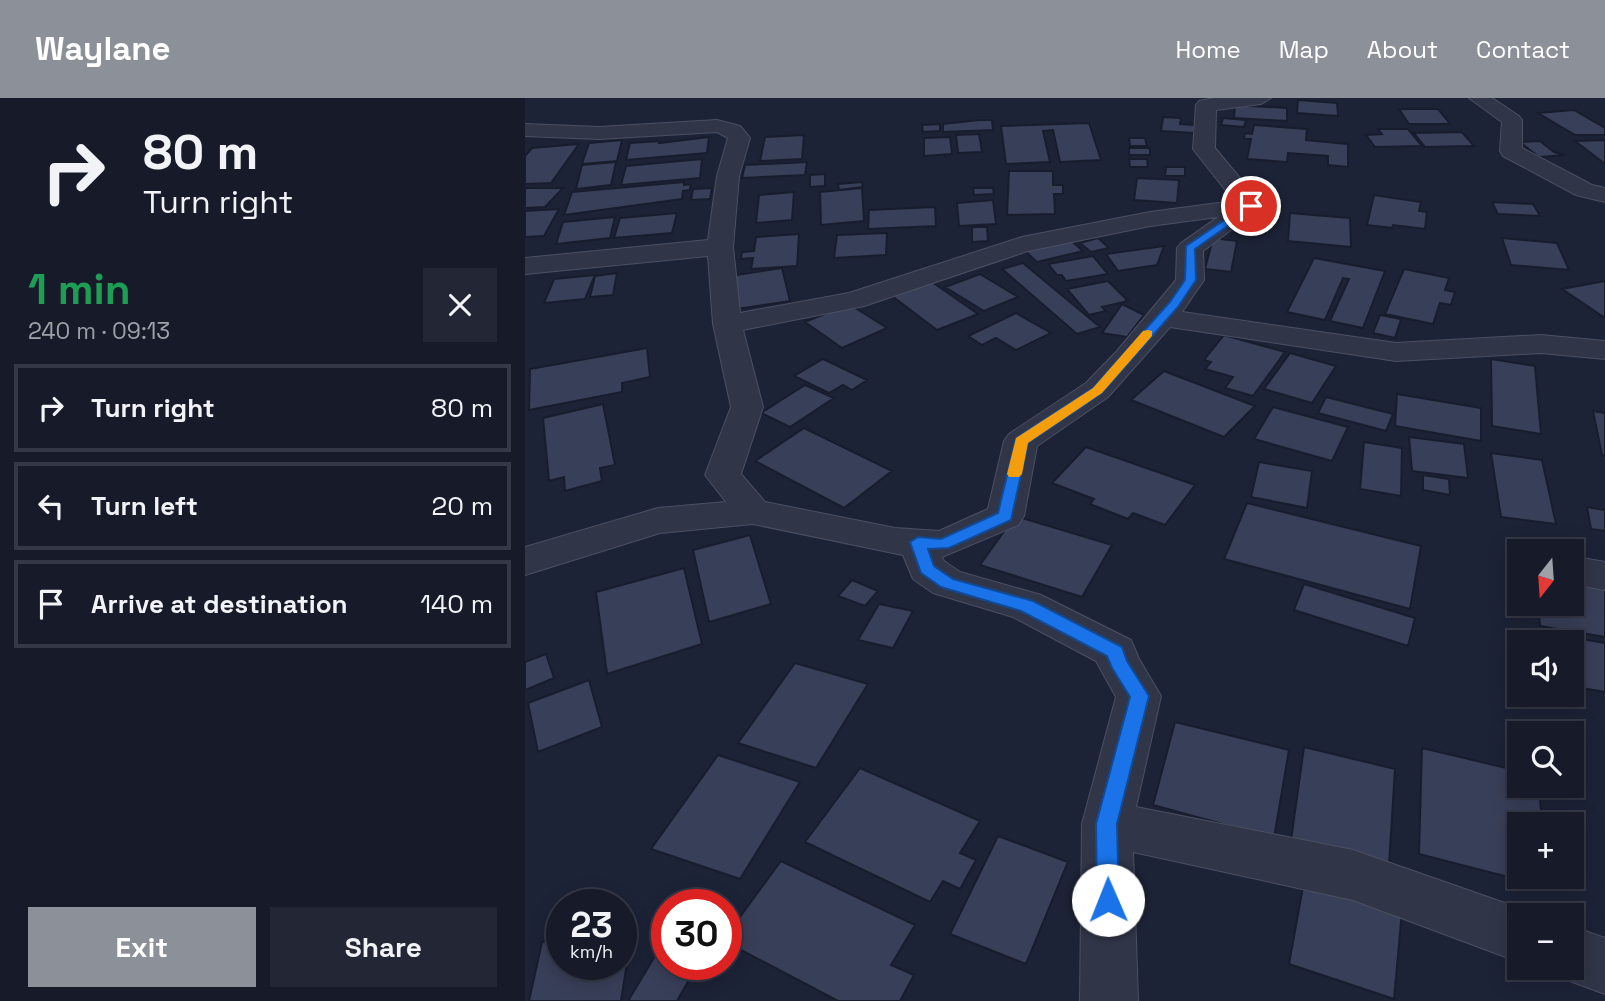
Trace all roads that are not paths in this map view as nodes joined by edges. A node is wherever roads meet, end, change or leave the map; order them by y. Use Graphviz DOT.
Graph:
graph roads {
  1 [pos="1261,98"];
  2 [pos="1479,98"];
  3 [pos="525,130"];
  4 [pos="1605,195"];
  5 [pos="1251,206"];
  6 [pos="720,247"];
  7 [pos="531,266"];
  8 [pos="525,296"];
  9 [pos="1160,317"];
  10 [pos="727,324"];
  11 [pos="1605,350"];
  12 [pos="753,512"];
  13 [pos="918,542"];
  14 [pos="525,561"];
  15 [pos="1584,572"];
  16 [pos="1605,576"];
  17 [pos="1107,824"];
  18 [pos="1507,931"];
  19 [pos="1584,959"];
  20 [pos="1605,966"];
  21 [pos="1109,1001"];
  1 -- 5 [label="street"];
  2 -- 4 [label="street"];
  3 -- 6 [label="street"];
  5 -- 9 [label="street"];
  5 -- 10 [label="street"];
  6 -- 7 [label="street"];
  6 -- 10 [label="street"];
  7 -- 8 [label="street"];
  9 -- 11 [label="street"];
  9 -- 13 [label="street"];
  10 -- 12 [label="street"];
  12 -- 13 [label="street"];
  12 -- 14 [label="street"];
  13 -- 17 [label="street"];
  15 -- 16 [label="street"];
  17 -- 18 [label="street"];
  17 -- 21 [label="street"];
  19 -- 20 [label="street"];
}
